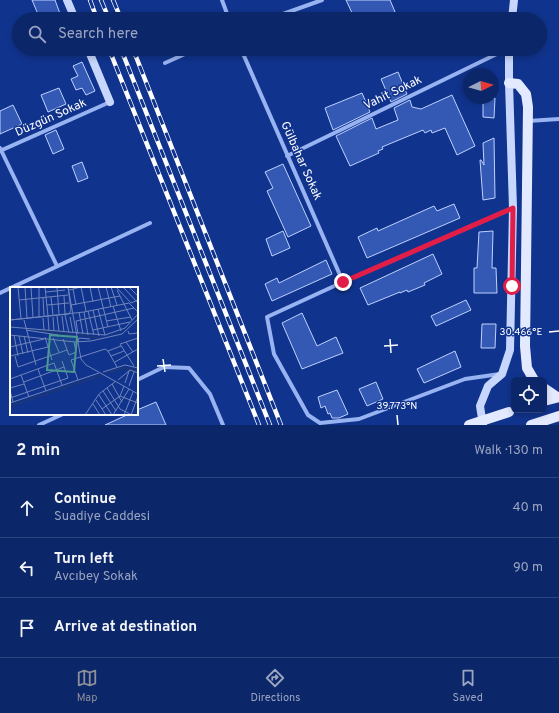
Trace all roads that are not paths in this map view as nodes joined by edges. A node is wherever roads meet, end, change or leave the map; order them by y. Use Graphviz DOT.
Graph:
graph roads {
  1 [pos="67,0"];
  2 [pos="222,0"];
  3 [pos="322,0"];
  4 [pos="514,0"];
  5 [pos="72,12"];
  6 [pos="226,12"];
  7 [pos="289,12"];
  8 [pos="513,12"];
  9 [pos="91,56"];
  10 [pos="180,56"];
  11 [pos="244,56"];
  12 [pos="494,56"];
  13 [pos="508,56"];
  14 [pos="165,63"];
  15 [pos="509,84"];
  16 [pos="110,102"];
  17 [pos="559,119"];
  18 [pos="528,121"];
  19 [pos="0,150"];
  20 [pos="288,156"];
  21 [pos="513,208"];
  22 [pos="150,223"];
  23 [pos="57,266"];
  24 [pos="343,282"];
  25 [pos="13,287"];
  26 [pos="10,288"];
  27 [pos="0,293"];
  28 [pos="502,374"];
  29 [pos="532,377"];
  30 [pos="138,380"];
  31 [pos="547,390"];
  32 [pos="558,397"];
  33 [pos="547,400"];
  34 [pos="511,412"];
  35 [pos="61,415"];
  36 [pos="559,416"];
  37 [pos="39,425"];
  38 [pos="223,425"];
  39 [pos="468,425"];
  40 [pos="483,425"];
  41 [pos="531,425"];
  1 -- 5 [label="main road"];
  2 -- 6 [label="street"];
  3 -- 7 [label="street"];
  4 -- 8 [label="main road"];
  9 -- 16 [label="main road"];
  10 -- 14 [label="street"];
  11 -- 20 [label="street, Gülbahar Sokak"];
  12 -- 20 [label="street, Vahit Sokak"];
  13 -- 15 [label="main road"];
  15 -- 18 [label="main road"];
  15 -- 21 [label="main road"];
  16 -- 19 [label="street, Düzgün Sokak"];
  17 -- 18 [label="street"];
  18 -- 29 [label="main road"];
  19 -- 23 [label="street"];
  20 -- 24 [label="street, Gülbahar Sokak"];
  21 -- 24 [label="street"];
  21 -- 28 [label="main road"];
  22 -- 23 [label="street"];
  23 -- 25 [label="street"];
  24 -- 28 [label="street"];
  26 -- 27 [label="street"];
  28 -- 40 [label="main road"];
  30 -- 38 [label="street"];
  31 -- 32 [label="main road"];
  32 -- 33 [label="main road"];
  34 -- 39 [label="main road, bridge"];
  35 -- 37 [label="street"];
  36 -- 41 [label="main road"];
}
